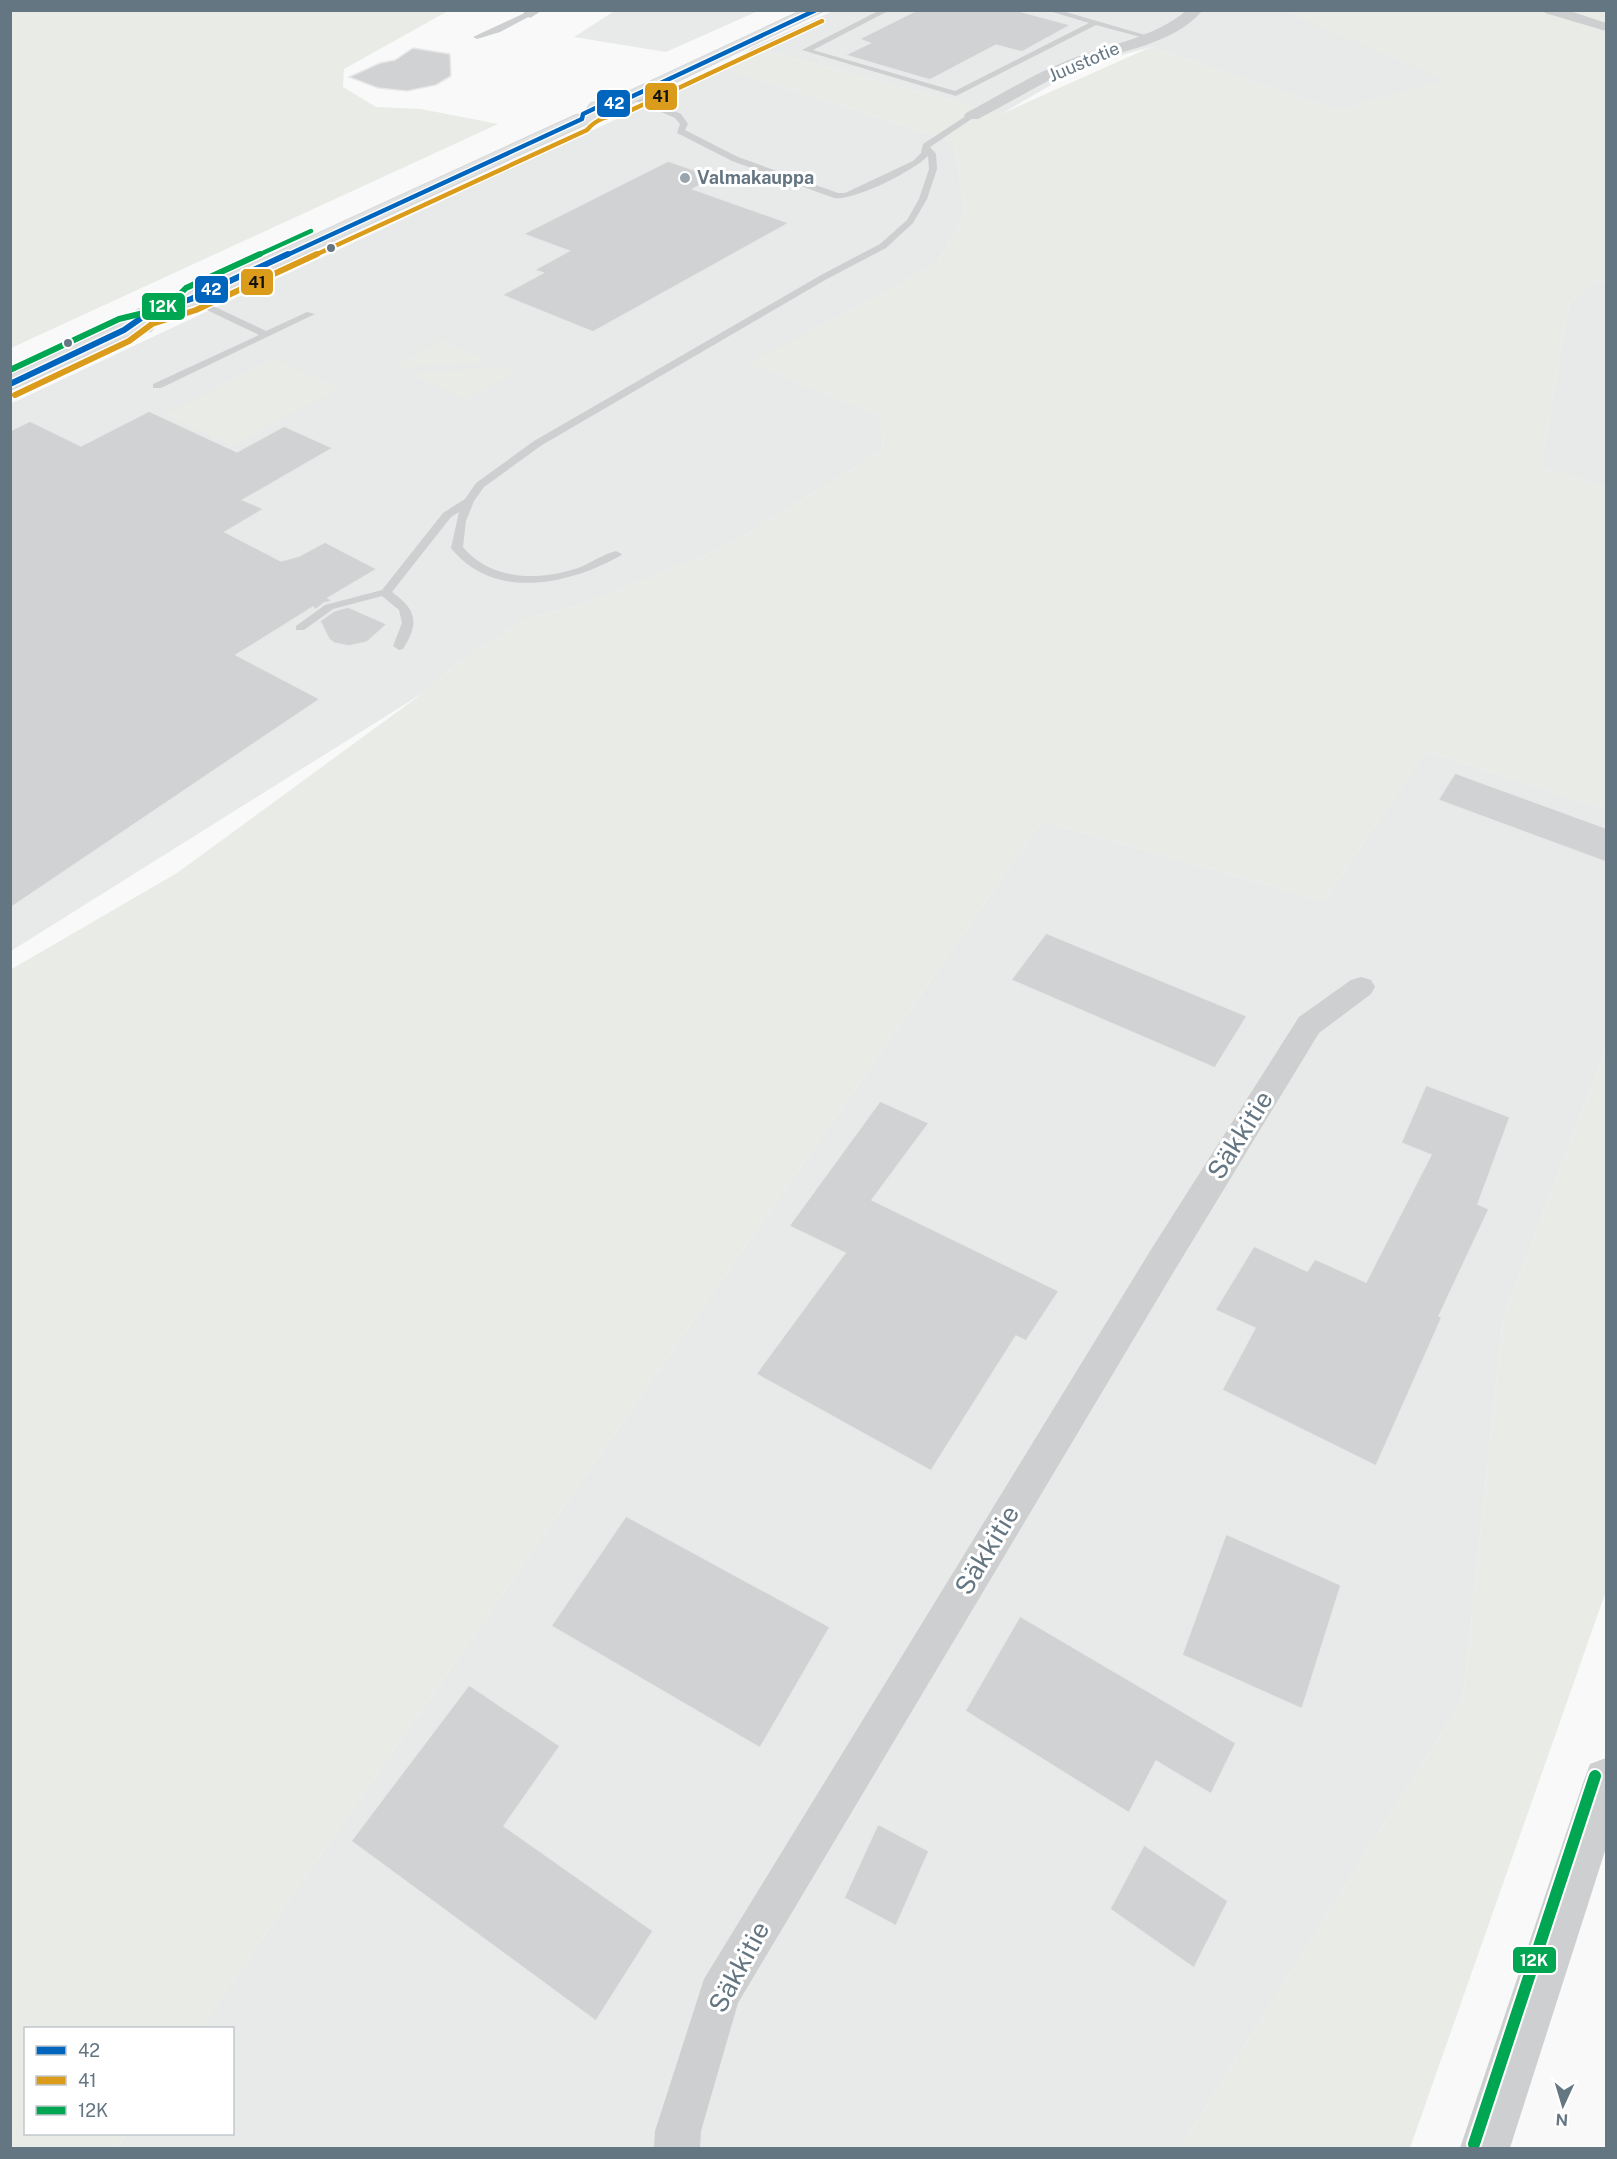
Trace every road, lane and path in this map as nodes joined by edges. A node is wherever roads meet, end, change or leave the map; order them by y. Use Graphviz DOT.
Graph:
graph roads {
  1 [pos="817,10"];
  2 [pos="887,10"];
  3 [pos="1049,10"];
  4 [pos="1196,10"];
  5 [pos="1551,10"];
  6 [pos="533,12"];
  7 [pos="1096,22"];
  8 [pos="1606,27"];
  9 [pos="477,37"];
  10 [pos="1148,37"];
  11 [pos="625,100"];
  12 [pos="972,116"];
  13 [pos="926,149"];
  14 [pos="191,299"];
  15 [pos="310,314"];
  16 [pos="267,334"];
  17 [pos="10,384"];
  18 [pos="157,386"];
  19 [pos="469,501"];
  20 [pos="616,554"];
  21 [pos="386,592"];
  22 [pos="300,628"];
  23 [pos="399,646"];
  24 [pos="1360,987"];
  25 [pos="1606,1780"];
  26 [pos="677,2148"];
  27 [pos="1485,2148"];
  1 -- 11 [label="main road"];
  2 -- 7 [label="lane"];
  3 -- 7 [label="lane"];
  4 -- 10 [label="street, Juustotie"];
  5 -- 8 [label="street"];
  6 -- 9 [label="lane"];
  7 -- 10 [label="lane"];
  10 -- 12 [label="street, Juustotie"];
  11 -- 13 [label="lane"];
  11 -- 14 [label="main road"];
  12 -- 13 [label="lane"];
  13 -- 19 [label="lane"];
  14 -- 16 [label="lane"];
  14 -- 17 [label="main road"];
  15 -- 16 [label="lane"];
  16 -- 18 [label="lane"];
  19 -- 20 [label="lane"];
  19 -- 21 [label="lane"];
  21 -- 22 [label="lane"];
  21 -- 23 [label="lane"];
  24 -- 26 [label="street, Säkkitie"];
  25 -- 27 [label="street"];
}
